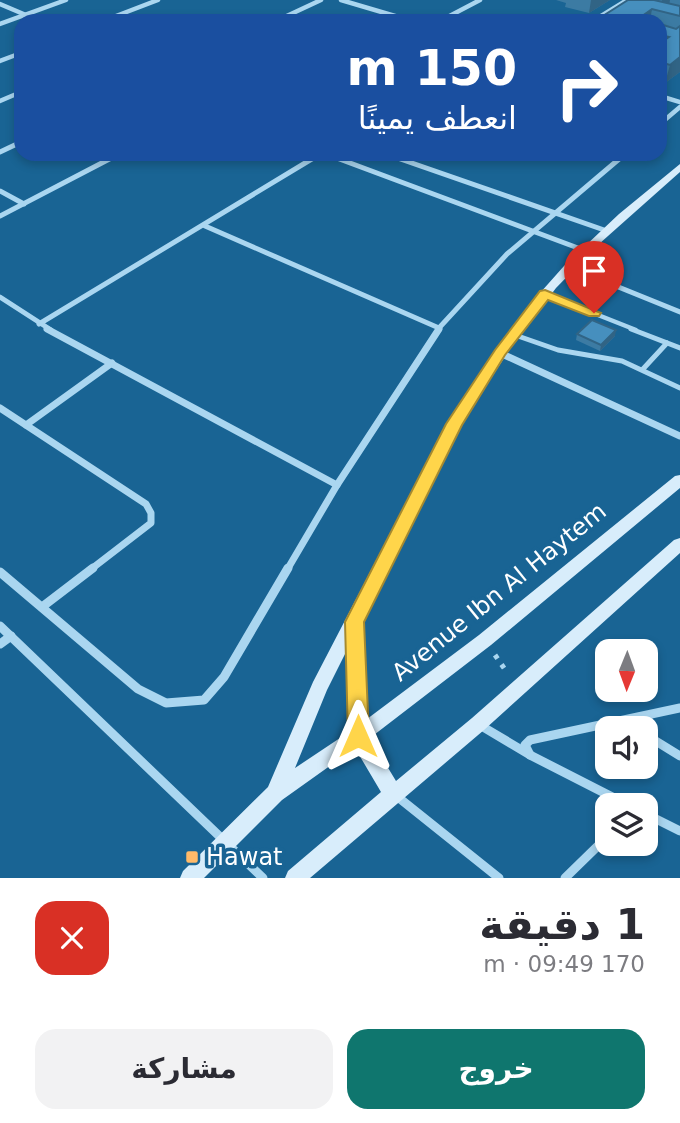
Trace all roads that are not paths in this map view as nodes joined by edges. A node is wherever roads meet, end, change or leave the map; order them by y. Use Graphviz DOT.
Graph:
graph roads {
  1 [pos="66,0"];
  2 [pos="158,0"];
  3 [pos="321,0"];
  4 [pos="341,0"];
  5 [pos="480,0"];
  6 [pos="627,0"];
  7 [pos="0,4"];
  8 [pos="24,14"];
  9 [pos="29,14"];
  10 [pos="121,14"];
  11 [pos="291,14"];
  12 [pos="388,14"];
  13 [pos="453,14"];
  14 [pos="604,14"];
  15 [pos="680,105"];
  16 [pos="667,117"];
  17 [pos="106,161"];
  18 [pos="309,161"];
  19 [pos="345,161"];
  20 [pos="406,161"];
  21 [pos="617,161"];
  22 [pos="679,169"];
  23 [pos="0,191"];
  24 [pos="23,204"];
  25 [pos="554,214"];
  26 [pos="0,216"];
  27 [pos="205,226"];
  28 [pos="533,231"];
  29 [pos="607,232"];
  30 [pos="586,251"];
  31 [pos="569,267"];
  32 [pos="545,294"];
  33 [pos="0,297"];
  34 [pos="680,312"];
  35 [pos="39,324"];
  36 [pos="439,328"];
  37 [pos="513,334"];
  38 [pos="667,343"];
  39 [pos="680,348"];
  40 [pos="500,353"];
  41 [pos="112,363"];
  42 [pos="643,369"];
  43 [pos="680,388"];
  44 [pos="0,408"];
  45 [pos="26,425"];
  46 [pos="680,436"];
  47 [pos="680,480"];
  48 [pos="337,485"];
  49 [pos="680,544"];
  50 [pos="0,572"];
  51 [pos="42,607"];
  52 [pos="355,622"];
  53 [pos="0,626"];
  54 [pos="11,636"];
  55 [pos="0,644"];
  56 [pos="680,708"];
  57 [pos="645,716"];
  58 [pos="477,724"];
  59 [pos="595,727"];
  60 [pos="358,736"];
  61 [pos="658,742"];
  62 [pos="530,755"];
  63 [pos="680,756"];
  64 [pos="275,793"];
  65 [pos="604,793"];
  66 [pos="393,794"];
  67 [pos="658,820"];
  68 [pos="680,831"];
  69 [pos="226,840"];
  70 [pos="595,849"];
  71 [pos="190,878"];
  72 [pos="263,878"];
  73 [pos="295,878"];
  74 [pos="499,878"];
  75 [pos="565,878"];
  1 -- 9 [label="street"];
  2 -- 10 [label="street"];
  3 -- 11 [label="street"];
  4 -- 12 [label="street"];
  5 -- 13 [label="street"];
  6 -- 14 [label="street"];
  7 -- 8 [label="street"];
  15 -- 16 [label="street"];
  17 -- 24 [label="street"];
  18 -- 27 [label="street"];
  19 -- 28 [label="street"];
  20 -- 25 [label="street"];
  21 -- 25 [label="street"];
  22 -- 29 [label="street"];
  23 -- 24 [label="street"];
  24 -- 26 [label="street"];
  25 -- 28 [label="street"];
  25 -- 29 [label="street"];
  27 -- 35 [label="street"];
  27 -- 36 [label="street"];
  28 -- 30 [label="street"];
  28 -- 36 [label="street"];
  29 -- 30 [label="street"];
  30 -- 31 [label="street"];
  31 -- 32 [label="street"];
  31 -- 34 [label="street"];
  32 -- 37 [label="street"];
  32 -- 38 [label="lane"];
  33 -- 35 [label="street"];
  35 -- 41 [label="street"];
  36 -- 48 [label="street"];
  37 -- 40 [label="street"];
  37 -- 42 [label="lane"];
  38 -- 39 [label="lane"];
  38 -- 42 [label="lane"];
  40 -- 46 [label="street"];
  40 -- 52 [label="street"];
  41 -- 45 [label="street"];
  41 -- 48 [label="street"];
  42 -- 43 [label="lane"];
  44 -- 45 [label="street"];
  45 -- 51 [label="street"];
  47 -- 60 [label="street, Avenue Ibn Al Haytem"];
  48 -- 51 [label="street"];
  49 -- 58 [label="street"];
  50 -- 51 [label="street"];
  52 -- 60 [label="street"];
  52 -- 64 [label="street"];
  53 -- 54 [label="street"];
  54 -- 55 [label="street"];
  54 -- 69 [label="street"];
  56 -- 57 [label="street"];
  58 -- 62 [label="street"];
  58 -- 66 [label="street"];
  59 -- 62 [label="street"];
  60 -- 64 [label="street, Avenue Ibn Al Haytem"];
  60 -- 66 [label="street"];
  61 -- 63 [label="street"];
  62 -- 65 [label="street"];
  64 -- 69 [label="street, Avenue Ibn Al Haytem"];
  66 -- 73 [label="street"];
  66 -- 74 [label="street"];
  67 -- 68 [label="street"];
  69 -- 71 [label="street, Avenue Ibn Al Haytem"];
  69 -- 72 [label="street"];
  70 -- 75 [label="street"];
}
